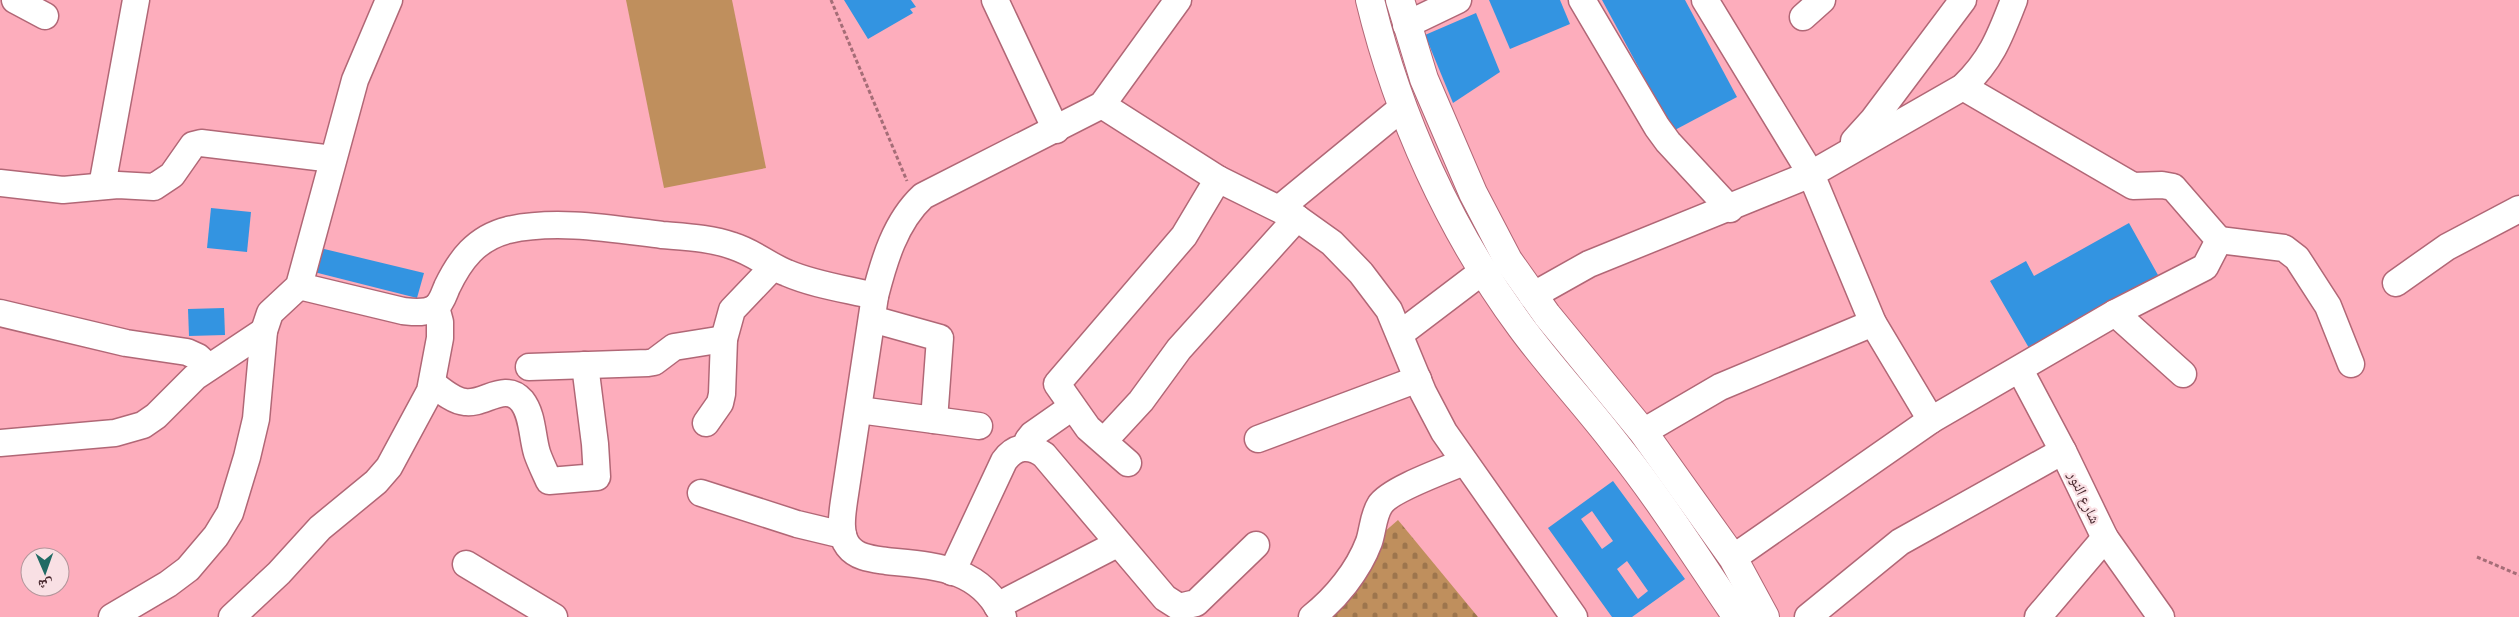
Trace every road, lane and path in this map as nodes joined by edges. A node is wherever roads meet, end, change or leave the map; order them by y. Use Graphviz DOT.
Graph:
graph roads {
  1 [pos="14,0"];
  2 [pos="136,0"];
  3 [pos="390,0"];
  4 [pos="831,0"];
  5 [pos="995,0"];
  6 [pos="1178,0"];
  7 [pos="1370,0"];
  8 [pos="1458,0"];
  9 [pos="1582,0"];
  10 [pos="1705,0"];
  11 [pos="1822,0"];
  12 [pos="1964,0"];
  13 [pos="2014,0"];
  14 [pos="1403,12"];
  15 [pos="45,16"];
  16 [pos="1803,17"];
  17 [pos="1963,87"];
  18 [pos="1102,105"];
  19 [pos="1403,107"];
  20 [pos="1056,130"];
  21 [pos="332,159"];
  22 [pos="1821,168"];
  23 [pos="1218,179"];
  24 [pos="0,183"];
  25 [pos="102,186"];
  26 [pos="916,202"];
  27 [pos="1730,208"];
  28 [pos="2519,209"];
  29 [pos="1289,213"];
  30 [pos="2219,240"];
  31 [pos="773,267"];
  32 [pos="1483,271"];
  33 [pos="2396,283"];
  34 [pos="299,286"];
  35 [pos="1532,296"];
  36 [pos="436,307"];
  37 [pos="874,308"];
  38 [pos="0,313"];
  39 [pos="2115,313"];
  40 [pos="1873,323"];
  41 [pos="264,331"];
  42 [pos="1400,334"];
  43 [pos="724,339"];
  44 [pos="2351,364"];
  45 [pos="585,365"];
  46 [pos="209,367"];
  47 [pos="528,367"];
  48 [pos="2020,370"];
  49 [pos="2183,374"];
  50 [pos="1418,379"];
  51 [pos="432,383"];
  52 [pos="1072,407"];
  53 [pos="859,410"];
  54 [pos="934,420"];
  55 [pos="1931,420"];
  56 [pos="706,423"];
  57 [pos="979,426"];
  58 [pos="1643,432"];
  59 [pos="1258,439"];
  60 [pos="1104,441"];
  61 [pos="0,443"];
  62 [pos="1027,447"];
  63 [pos="2064,451"];
  64 [pos="1464,462"];
  65 [pos="1128,463"];
  66 [pos="701,492"];
  67 [pos="843,535"];
  68 [pos="2105,538"];
  69 [pos="1118,544"];
  70 [pos="1256,545"];
  71 [pos="2477,557"];
  72 [pos="1733,558"];
  73 [pos="466,564"];
  74 [pos="952,572"];
  75 [pos="2519,576"];
  76 [pos="1000,611"];
  77 [pos="1568,615"];
  78 [pos="112,617"];
  79 [pos="232,617"];
  80 [pos="554,617"];
  81 [pos="1312,617"];
  82 [pos="1737,617"];
  83 [pos="1765,617"];
  84 [pos="1808,617"];
  85 [pos="2038,617"];
  86 [pos="2161,617"];
  1 -- 15 [label="street"];
  2 -- 25 [label="street"];
  3 -- 21 [label="street"];
  4 -- 26 [label="path"];
  5 -- 20 [label="street"];
  6 -- 18 [label="street"];
  7 -- 19 [label="main road"];
  8 -- 14 [label="street"];
  9 -- 27 [label="street"];
  10 -- 22 [label="street"];
  11 -- 16 [label="street"];
  12 -- 22 [label="street"];
  13 -- 17 [label="street"];
  14 -- 35 [label="main road"];
  17 -- 22 [label="street"];
  17 -- 30 [label="street"];
  18 -- 20 [label="street"];
  18 -- 23 [label="street"];
  19 -- 29 [label="street"];
  19 -- 32 [label="main road"];
  20 -- 26 [label="street"];
  21 -- 25 [label="street"];
  21 -- 34 [label="street"];
  22 -- 27 [label="street"];
  22 -- 40 [label="street"];
  23 -- 29 [label="street"];
  23 -- 52 [label="street"];
  24 -- 25 [label="street"];
  26 -- 37 [label="street"];
  27 -- 35 [label="street"];
  28 -- 33 [label="street"];
  29 -- 42 [label="street"];
  29 -- 60 [label="street"];
  30 -- 39 [label="street"];
  30 -- 44 [label="street"];
  31 -- 36 [label="street"];
  31 -- 37 [label="street"];
  31 -- 43 [label="street"];
  32 -- 42 [label="street"];
  32 -- 82 [label="main road"];
  34 -- 36 [label="street"];
  34 -- 41 [label="street"];
  35 -- 58 [label="main road"];
  36 -- 51 [label="street"];
  37 -- 53 [label="street"];
  37 -- 54 [label="street"];
  38 -- 46 [label="street"];
  39 -- 48 [label="street"];
  39 -- 49 [label="street"];
  40 -- 55 [label="street"];
  40 -- 58 [label="street"];
  41 -- 46 [label="street"];
  41 -- 78 [label="street"];
  42 -- 50 [label="street"];
  43 -- 45 [label="street"];
  43 -- 56 [label="street"];
  45 -- 47 [label="street"];
  45 -- 51 [label="street"];
  46 -- 61 [label="street"];
  48 -- 55 [label="street"];
  48 -- 63 [label="street, شارع النور"];
  50 -- 59 [label="street"];
  50 -- 64 [label="street"];
  51 -- 79 [label="street"];
  52 -- 60 [label="street"];
  52 -- 62 [label="street"];
  53 -- 54 [label="street"];
  53 -- 67 [label="street"];
  54 -- 57 [label="street"];
  55 -- 72 [label="street"];
  58 -- 72 [label="main road"];
  60 -- 65 [label="street"];
  62 -- 69 [label="street"];
  62 -- 74 [label="street"];
  63 -- 68 [label="street, شارع النور"];
  63 -- 84 [label="street"];
  64 -- 77 [label="street"];
  64 -- 81 [label="street"];
  66 -- 67 [label="street"];
  67 -- 74 [label="street"];
  68 -- 85 [label="street"];
  68 -- 86 [label="street, شارع النور"];
  69 -- 70 [label="street"];
  69 -- 76 [label="street"];
  71 -- 75 [label="path"];
  72 -- 83 [label="main road"];
  73 -- 80 [label="street"];
  74 -- 76 [label="street"];
}
